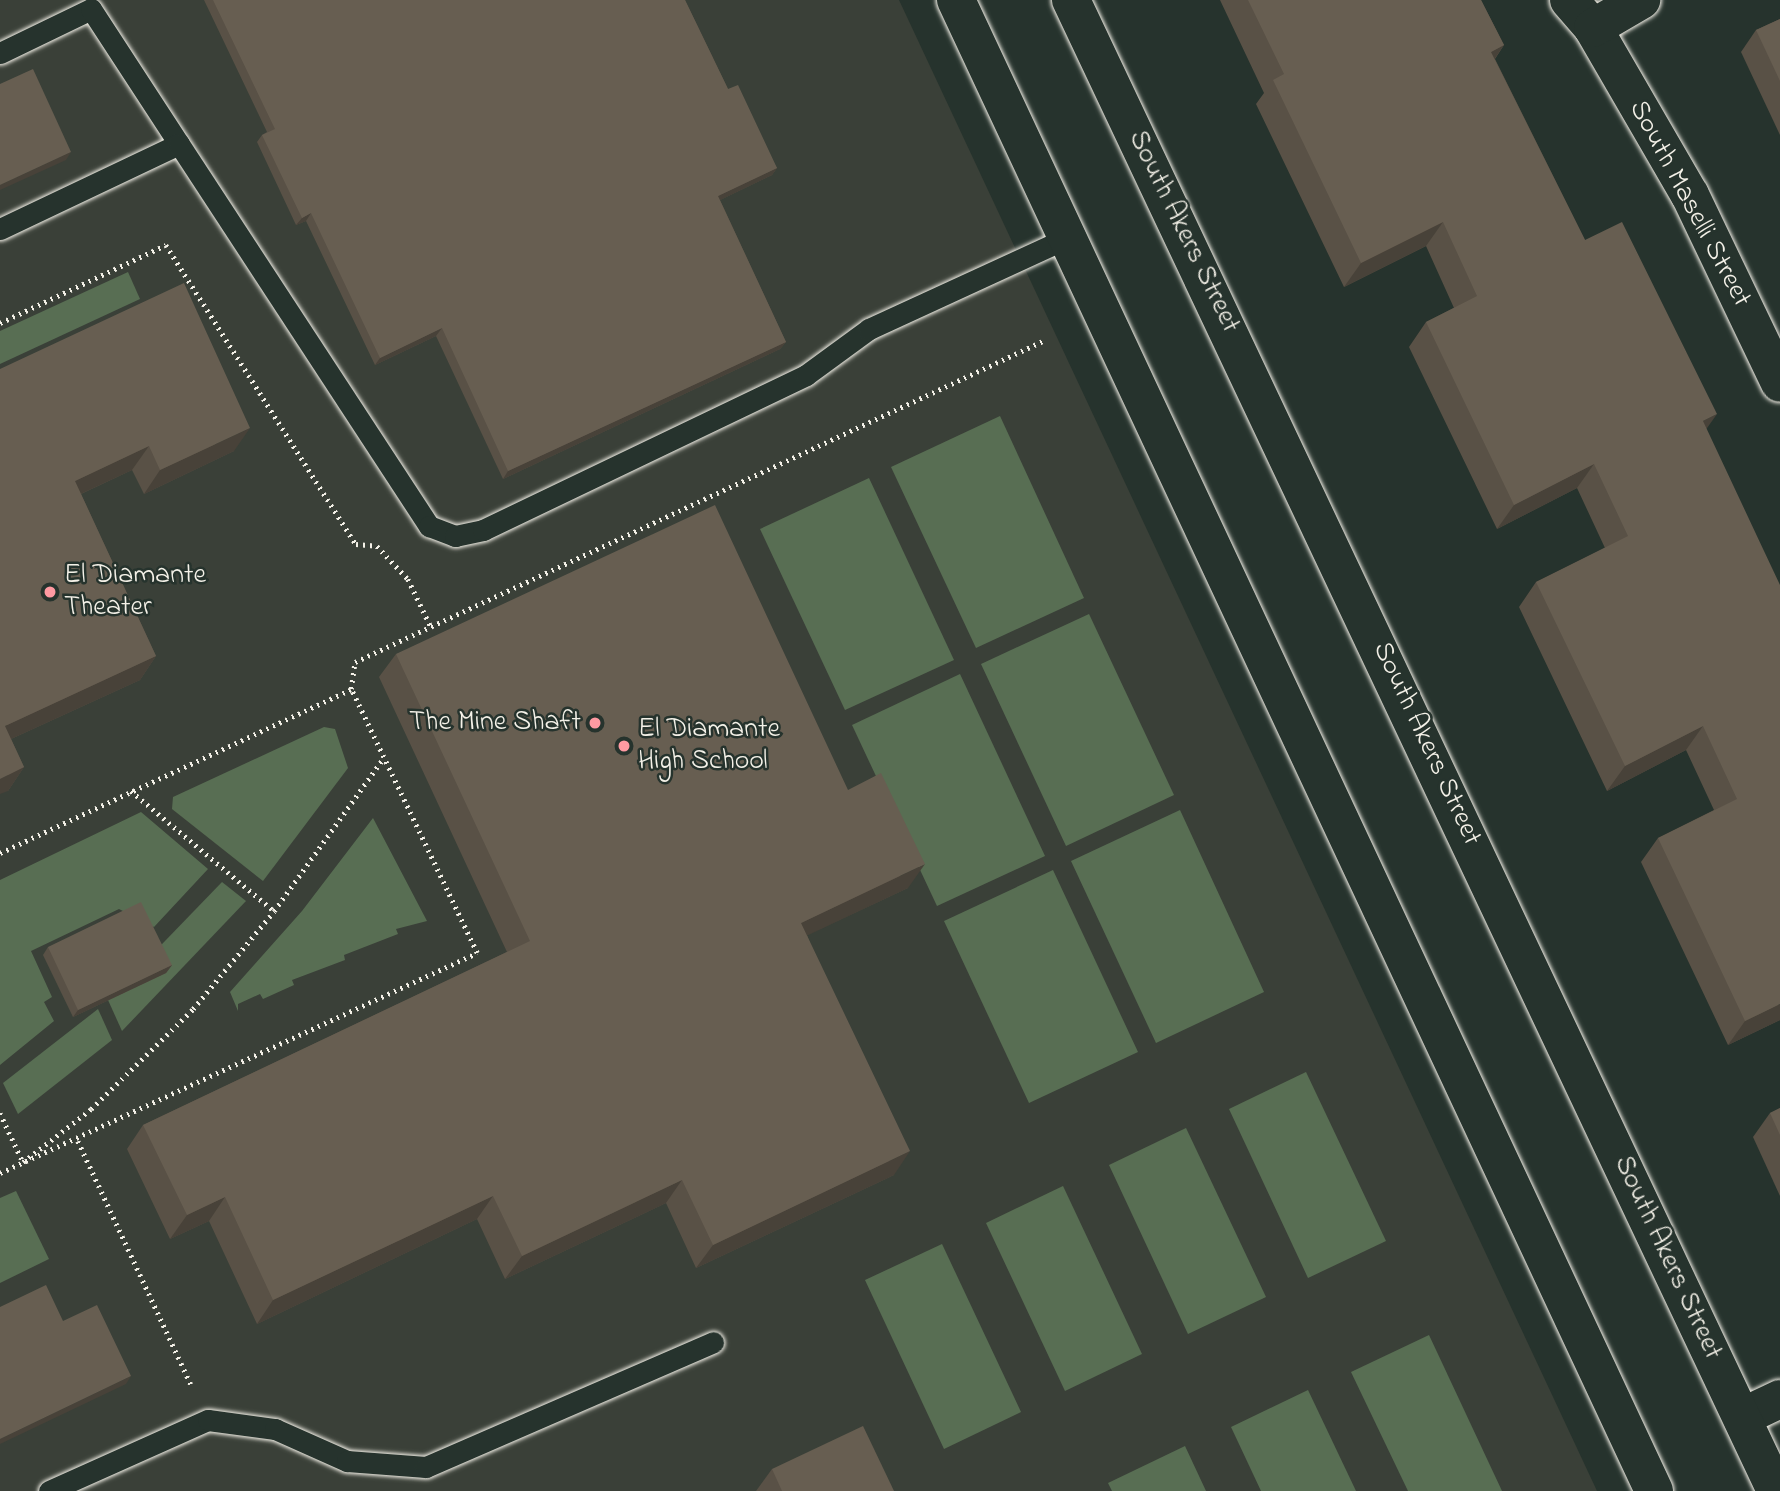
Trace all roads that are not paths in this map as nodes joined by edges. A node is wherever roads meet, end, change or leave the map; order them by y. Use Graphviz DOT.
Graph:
graph roads {
  1 [pos="956,0"];
  2 [pos="1072,0"];
  3 [pos="1641,0"];
  4 [pos="1581,14"];
  5 [pos="0,52"];
  6 [pos="179,144"];
  7 [pos="0,229"];
  8 [pos="1067,238"];
  9 [pos="1780,383"];
  10 [pos="713,1342"];
  11 [pos="1780,1398"];
  12 [pos="1742,1417"];
  13 [pos="49,1491"];
  14 [pos="1654,1491"];
  15 [pos="1776,1491"];
  1 -- 8 [label="main road"];
  2 -- 12 [label="main road, South Akers Street"];
  3 -- 4 [label="main road"];
  4 -- 9 [label="main road, South Maselli Street"];
  5 -- 6 [label="lane"];
  6 -- 7 [label="lane"];
  6 -- 8 [label="lane"];
  8 -- 14 [label="main road"];
  10 -- 13 [label="lane"];
  11 -- 12 [label="main road"];
  12 -- 15 [label="main road, South Akers Street"];
}
